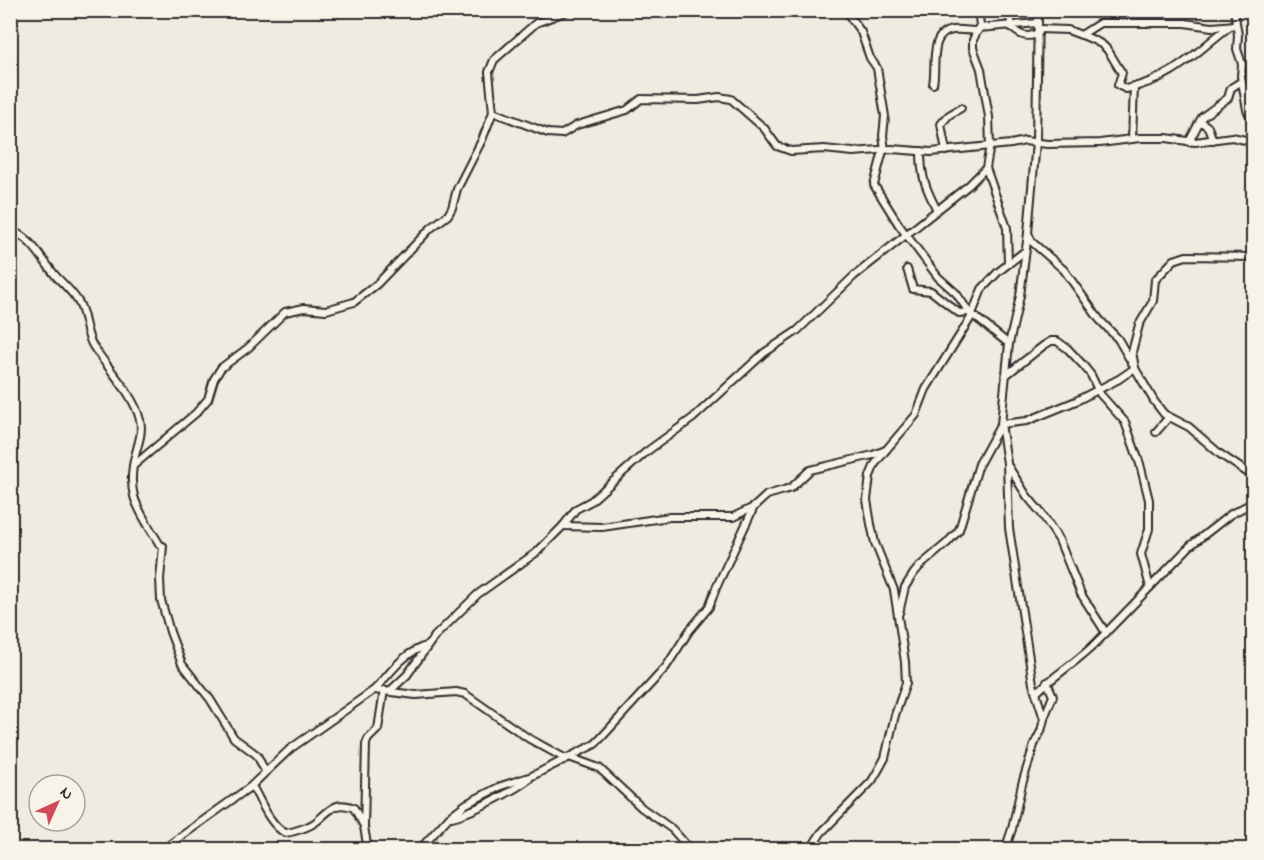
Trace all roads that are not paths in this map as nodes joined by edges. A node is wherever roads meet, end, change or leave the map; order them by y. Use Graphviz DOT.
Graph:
graph roads {
  1 [pos="570,10"];
  2 [pos="845,10"];
  3 [pos="978,10"];
  4 [pos="1008,10"];
  5 [pos="1038,10"];
  6 [pos="1234,10"];
  7 [pos="1233,25"];
  8 [pos="1011,26"];
  9 [pos="1039,28"];
  10 [pos="978,29"];
  11 [pos="1082,35"];
  12 [pos="1242,81"];
  13 [pos="933,84"];
  14 [pos="1134,86"];
  15 [pos="961,108"];
  16 [pos="493,112"];
  17 [pos="1200,121"];
  18 [pos="1254,123"];
  19 [pos="1132,139"];
  20 [pos="1213,140"];
  21 [pos="1036,142"];
  22 [pos="1189,142"];
  23 [pos="1254,142"];
  24 [pos="990,146"];
  25 [pos="884,151"];
  26 [pos="921,151"];
  27 [pos="946,151"];
  28 [pos="986,168"];
  29 [pos="937,210"];
  30 [pos="10,230"];
  31 [pos="1028,233"];
  32 [pos="906,234"];
  33 [pos="1025,251"];
  34 [pos="1254,257"];
  35 [pos="1008,264"];
  36 [pos="907,269"];
  37 [pos="971,313"];
  38 [pos="1009,344"];
  39 [pos="1136,368"];
  40 [pos="1005,376"];
  41 [pos="1098,390"];
  42 [pos="1169,417"];
  43 [pos="1001,424"];
  44 [pos="1156,432"];
  45 [pos="886,450"];
  46 [pos="1006,463"];
  47 [pos="133,466"];
  48 [pos="1254,477"];
  49 [pos="1254,502"];
  50 [pos="754,507"];
  51 [pos="563,526"];
  52 [pos="1150,587"];
  53 [pos="898,615"];
  54 [pos="1106,633"];
  55 [pos="428,645"];
  56 [pos="1047,682"];
  57 [pos="374,690"];
  58 [pos="388,690"];
  59 [pos="1037,692"];
  60 [pos="1044,719"];
  61 [pos="567,758"];
  62 [pos="265,771"];
  63 [pos="252,786"];
  64 [pos="364,827"];
  65 [pos="162,849"];
  66 [pos="368,849"];
  67 [pos="419,849"];
  68 [pos="691,849"];
  69 [pos="810,849"];
  70 [pos="1005,849"];
  1 -- 16 [label="street"];
  2 -- 25 [label="street"];
  3 -- 10 [label="street"];
  4 -- 8 [label="street"];
  5 -- 9 [label="street"];
  6 -- 7 [label="street"];
  7 -- 11 [label="street"];
  7 -- 12 [label="street"];
  7 -- 14 [label="street"];
  8 -- 9 [label="street"];
  8 -- 9 [label="street"];
  8 -- 10 [label="street"];
  9 -- 11 [label="street"];
  9 -- 21 [label="street"];
  10 -- 13 [label="street"];
  10 -- 24 [label="street"];
  11 -- 14 [label="street"];
  12 -- 17 [label="street"];
  12 -- 18 [label="street"];
  14 -- 19 [label="street"];
  15 -- 27 [label="street"];
  16 -- 25 [label="street"];
  16 -- 47 [label="street"];
  17 -- 20 [label="street"];
  17 -- 22 [label="street"];
  19 -- 21 [label="street"];
  19 -- 22 [label="street"];
  20 -- 22 [label="street"];
  20 -- 23 [label="street"];
  21 -- 24 [label="street"];
  21 -- 31 [label="street"];
  24 -- 27 [label="street"];
  24 -- 28 [label="street"];
  25 -- 26 [label="street"];
  25 -- 32 [label="street"];
  26 -- 27 [label="street"];
  26 -- 29 [label="street"];
  28 -- 29 [label="street"];
  28 -- 35 [label="street"];
  29 -- 32 [label="street"];
  30 -- 47 [label="street"];
  31 -- 33 [label="street"];
  31 -- 39 [label="street"];
  32 -- 37 [label="street"];
  32 -- 51 [label="street"];
  33 -- 35 [label="street"];
  33 -- 38 [label="street"];
  34 -- 39 [label="street"];
  35 -- 37 [label="street"];
  36 -- 37 [label="street"];
  37 -- 38 [label="street"];
  37 -- 45 [label="street"];
  38 -- 40 [label="street"];
  39 -- 41 [label="street"];
  39 -- 42 [label="street"];
  40 -- 41 [label="street"];
  40 -- 43 [label="street"];
  41 -- 43 [label="street"];
  41 -- 52 [label="street"];
  42 -- 44 [label="street"];
  42 -- 48 [label="street"];
  43 -- 46 [label="street"];
  43 -- 53 [label="street"];
  45 -- 50 [label="street"];
  45 -- 53 [label="street"];
  46 -- 54 [label="street"];
  46 -- 59 [label="street"];
  47 -- 62 [label="street"];
  49 -- 52 [label="street"];
  50 -- 51 [label="street"];
  50 -- 61 [label="street"];
  51 -- 55 [label="street"];
  52 -- 54 [label="street"];
  53 -- 69 [label="street"];
  54 -- 56 [label="street"];
  55 -- 57 [label="street"];
  55 -- 58 [label="street"];
  56 -- 59 [label="street"];
  56 -- 60 [label="street"];
  57 -- 58 [label="street"];
  57 -- 62 [label="street"];
  58 -- 61 [label="street"];
  58 -- 64 [label="street"];
  59 -- 60 [label="street"];
  60 -- 70 [label="street"];
  61 -- 67 [label="street"];
  61 -- 68 [label="street"];
  62 -- 63 [label="street"];
  63 -- 64 [label="street"];
  63 -- 65 [label="street"];
  64 -- 66 [label="street"];
}
